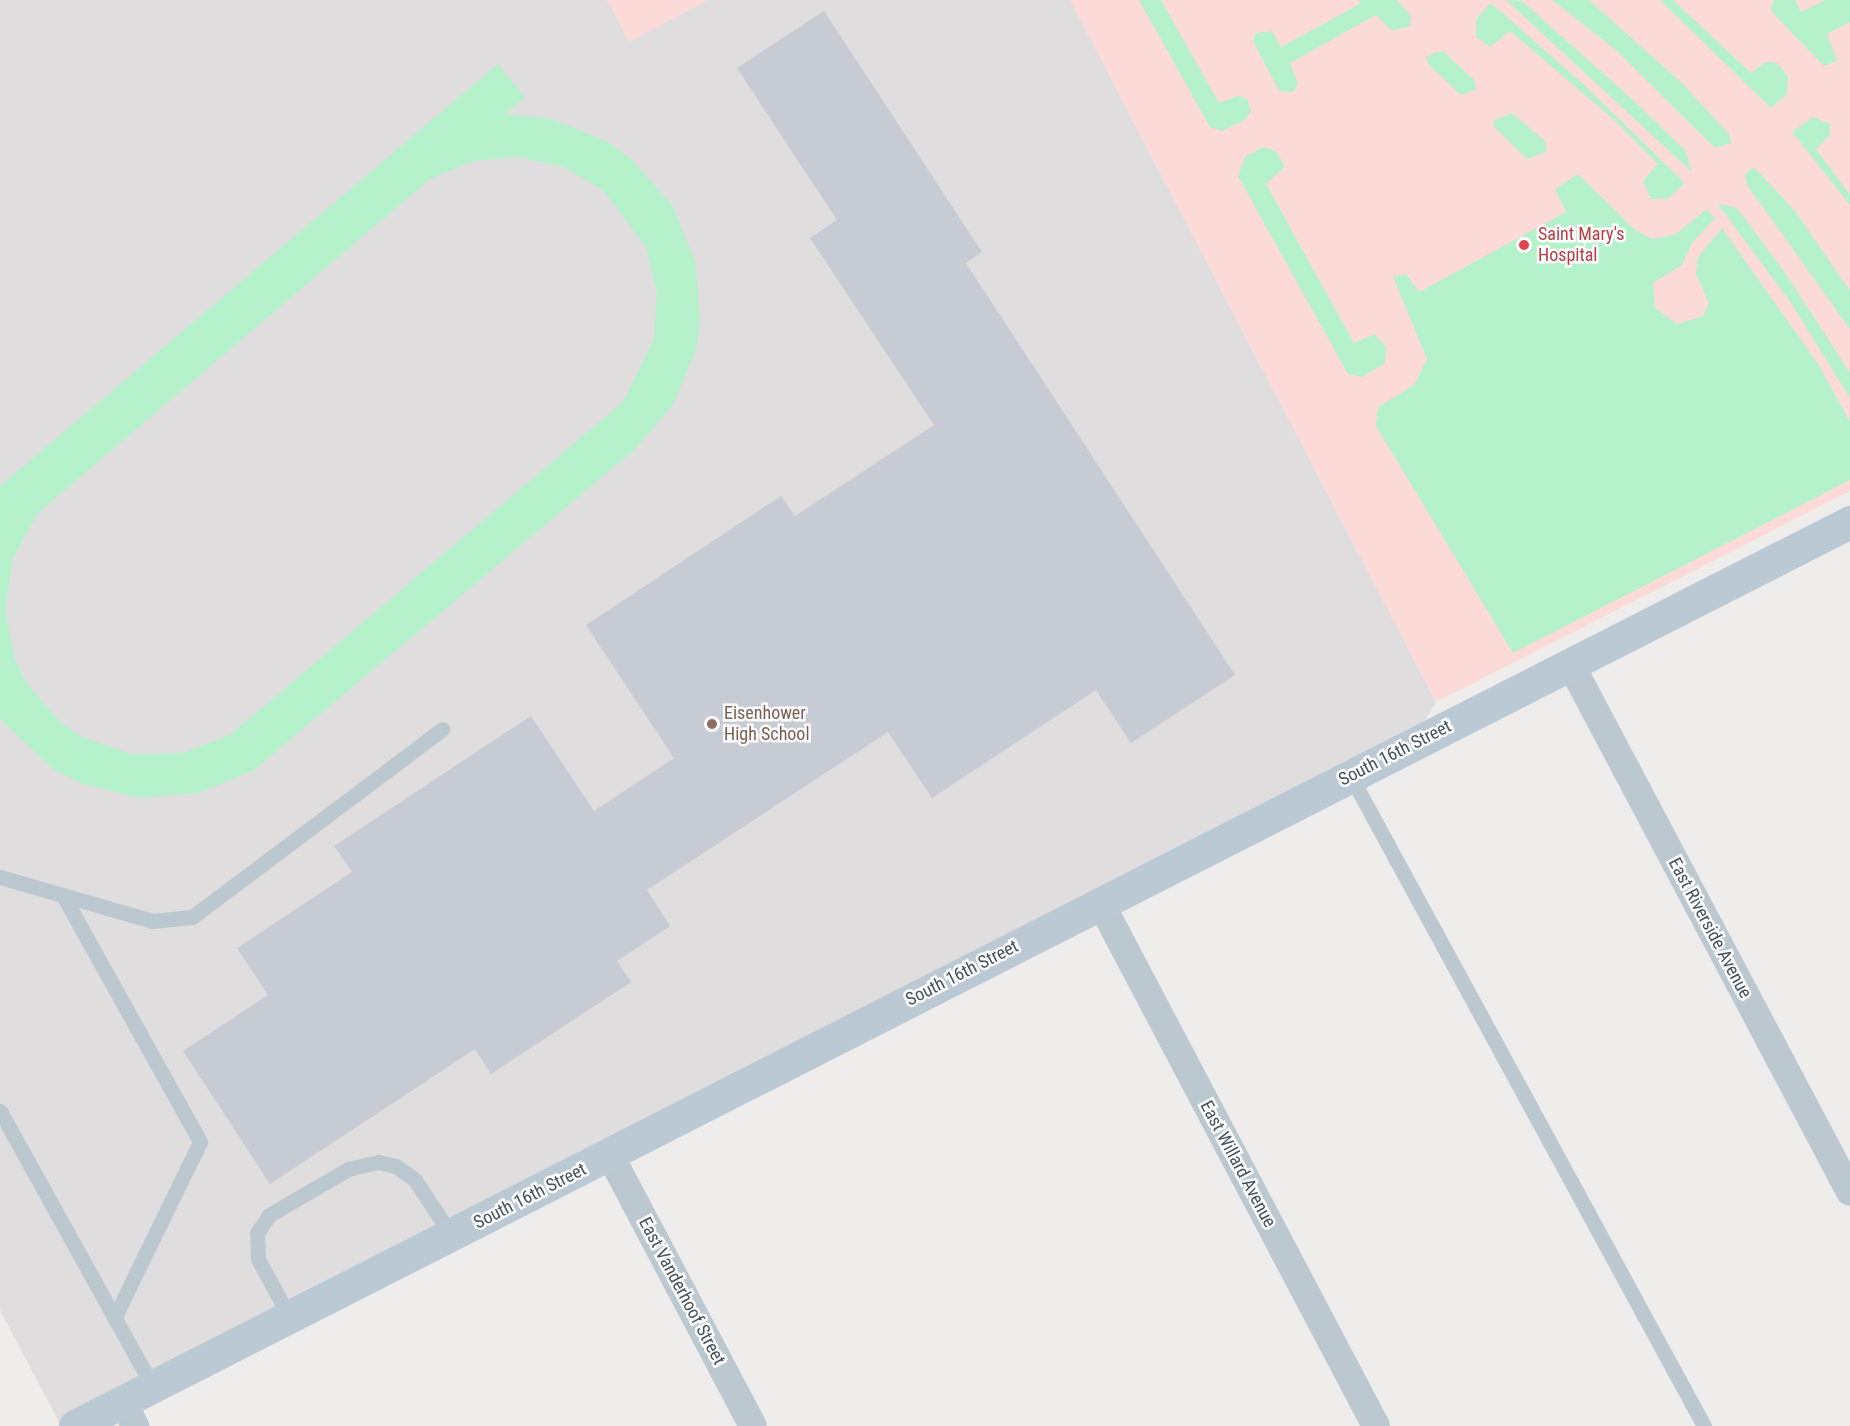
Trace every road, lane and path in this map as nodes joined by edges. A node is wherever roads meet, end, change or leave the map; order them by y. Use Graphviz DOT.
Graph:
graph roads {
  1 [pos="1850,522"];
  2 [pos="1571,665"];
  3 [pos="442,729"];
  4 [pos="1350,775"];
  5 [pos="0,877"];
  6 [pos="65,898"];
  7 [pos="1100,902"];
  8 [pos="0,1111"];
  9 [pos="610,1155"];
  10 [pos="1850,1192"];
  11 [pos="452,1236"];
  12 [pos="114,1318"];
  13 [pos="290,1318"];
  14 [pos="153,1387"];
  15 [pos="129,1414"];
  16 [pos="75,1426"];
  17 [pos="753,1426"];
  18 [pos="1376,1426"];
  19 [pos="1704,1426"];
  1 -- 2 [label="street, South 16th Street"];
  2 -- 4 [label="street, South 16th Street"];
  2 -- 10 [label="street, East Riverside Avenue"];
  3 -- 6 [label="lane"];
  4 -- 7 [label="street, South 16th Street"];
  4 -- 19 [label="lane"];
  5 -- 6 [label="lane"];
  6 -- 12 [label="lane"];
  7 -- 9 [label="street, South 16th Street"];
  7 -- 18 [label="street, East Willard Avenue"];
  8 -- 12 [label="lane"];
  9 -- 11 [label="street, South 16th Street"];
  9 -- 17 [label="street, East Vanderhoof Street"];
  11 -- 13 [label="street, South 16th Street"];
  11 -- 13 [label="lane"];
  12 -- 14 [label="lane"];
  13 -- 14 [label="street, South 16th Street"];
  14 -- 15 [label="street, South 16th Street"];
  15 -- 16 [label="street, South 16th Street"];
}
